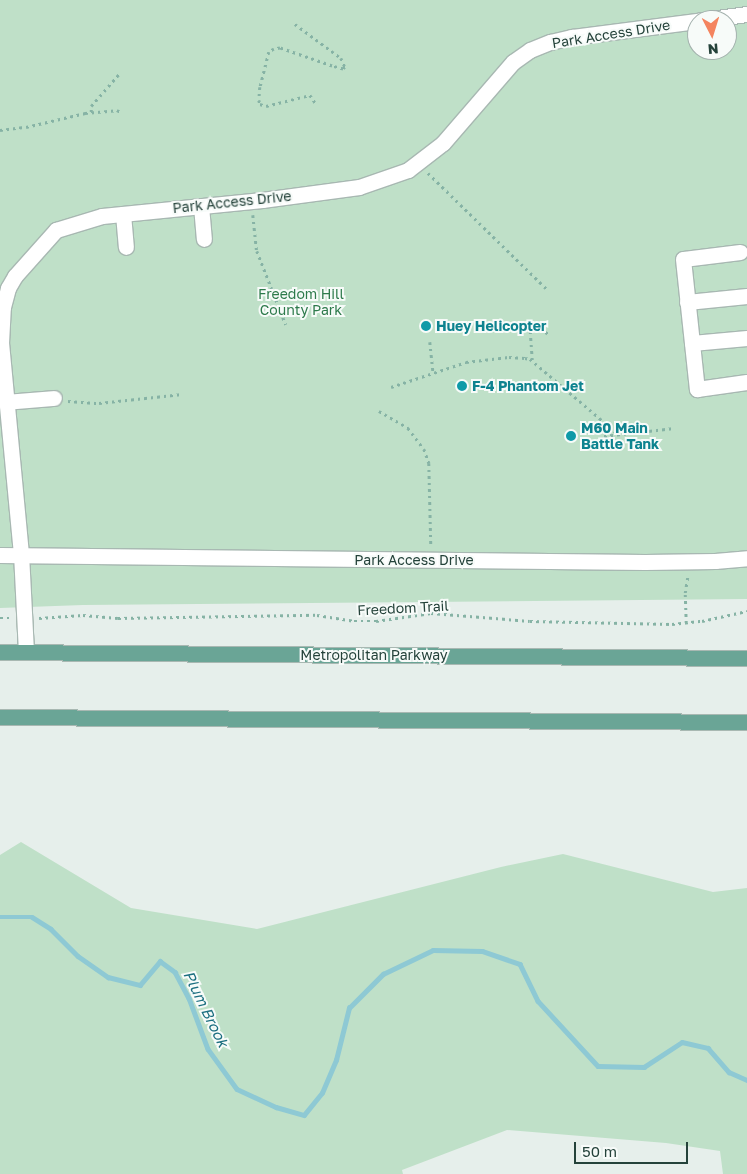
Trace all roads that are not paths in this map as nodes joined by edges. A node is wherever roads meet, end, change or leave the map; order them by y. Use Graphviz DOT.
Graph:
graph roads {
  1 [pos="687,22"];
  2 [pos="201,206"];
  3 [pos="123,214"];
  4 [pos="204,239"];
  5 [pos="126,247"];
  6 [pos="740,252"];
  7 [pos="4,285"];
  8 [pos="747,296"];
  9 [pos="687,302"];
  10 [pos="747,338"];
  11 [pos="692,343"];
  12 [pos="747,382"];
  13 [pos="54,398"];
  14 [pos="5,402"];
  15 [pos="21,554"];
  16 [pos="0,555"];
  17 [pos="747,558"];
  18 [pos="10,654"];
  19 [pos="747,658"];
  20 [pos="0,717"];
  21 [pos="747,722"];
  1 -- 2 [label="street, Park Access Drive"];
  2 -- 3 [label="street, Park Access Drive"];
  2 -- 4 [label="street"];
  3 -- 5 [label="street"];
  3 -- 7 [label="street, Park Access Drive"];
  6 -- 9 [label="street"];
  7 -- 14 [label="street, Park Access Drive"];
  8 -- 9 [label="street"];
  9 -- 11 [label="street"];
  10 -- 11 [label="street"];
  11 -- 12 [label="street"];
  13 -- 14 [label="street"];
  14 -- 15 [label="street, Park Access Drive"];
  15 -- 16 [label="street, Park Access Drive"];
  15 -- 17 [label="street, Park Access Drive"];
  15 -- 18 [label="street, Park Access Drive"];
  18 -- 19 [label="main road, Metropolitan Parkway"];
  20 -- 21 [label="main road"];
}
